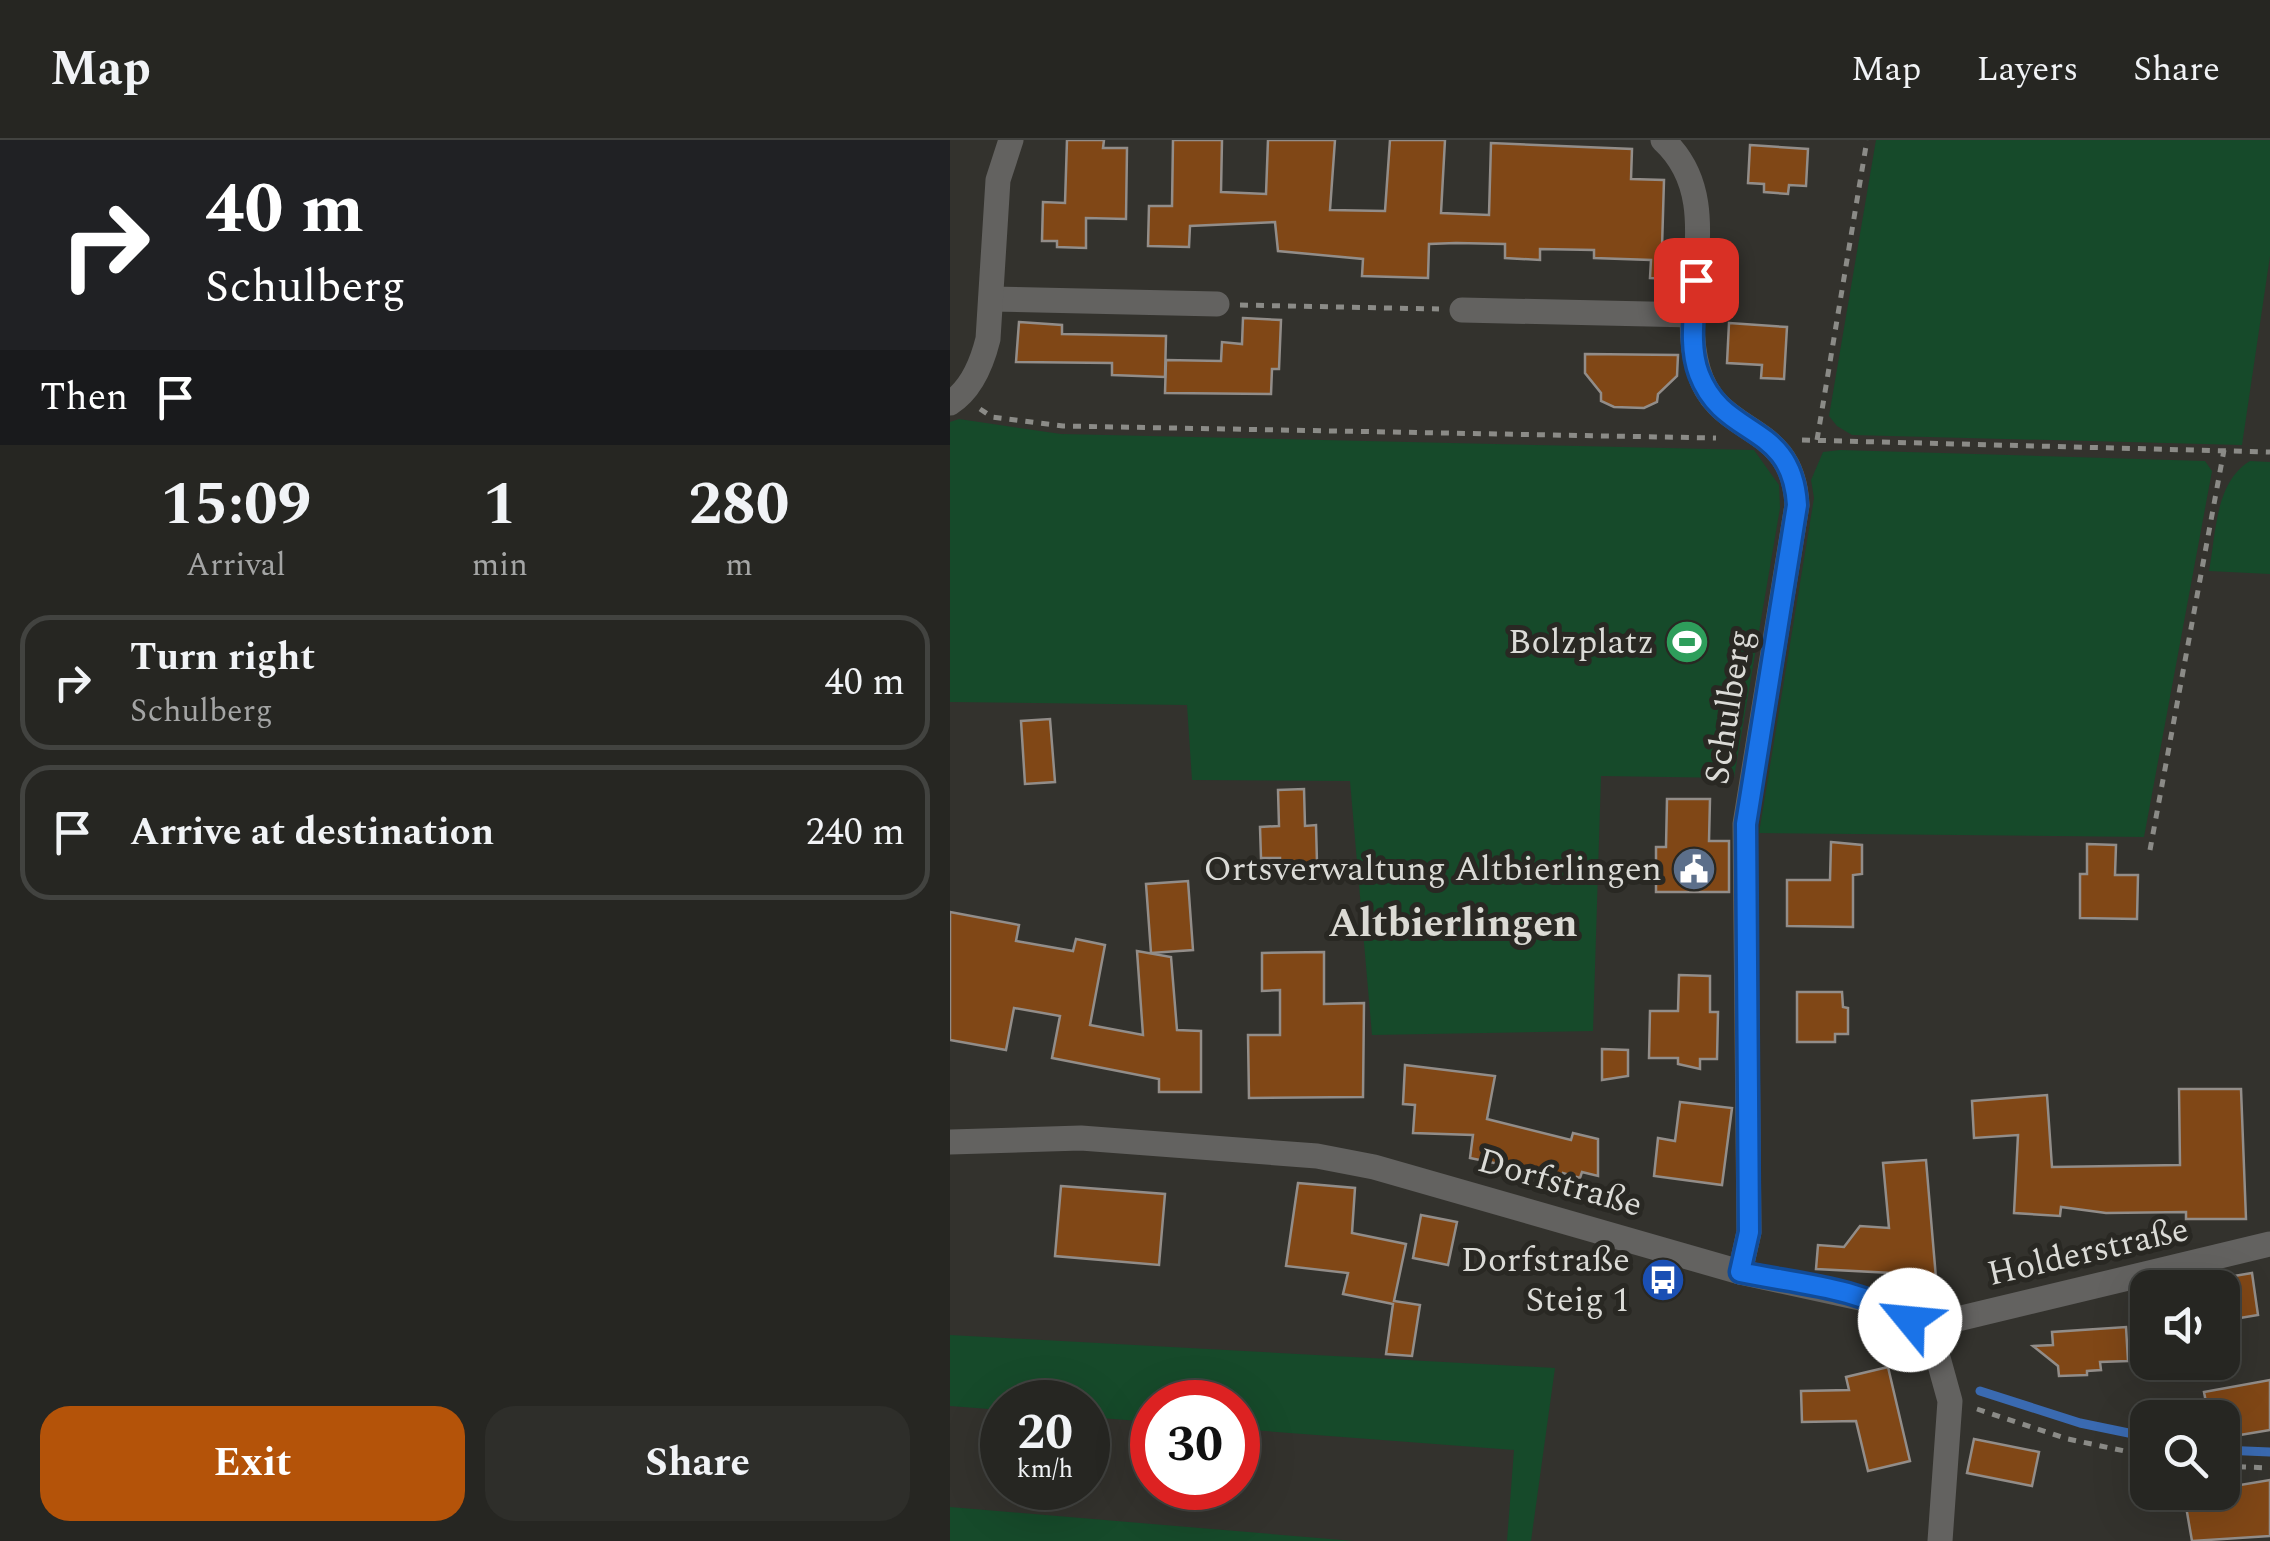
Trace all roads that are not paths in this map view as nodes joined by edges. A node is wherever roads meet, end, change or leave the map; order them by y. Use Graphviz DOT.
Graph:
graph roads {
  1 [pos="1011,140"];
  2 [pos="1662,140"];
  3 [pos="991,299"];
  4 [pos="1217,304"];
  5 [pos="1462,310"];
  6 [pos="1694,315"];
  7 [pos="955,400"];
  8 [pos="950,1142"];
  9 [pos="2270,1244"];
  10 [pos="1740,1272"];
  11 [pos="1926,1335"];
  12 [pos="1940,1541"];
  1 -- 3 [label="street"];
  2 -- 6 [label="street, Schulberg"];
  3 -- 4 [label="street"];
  3 -- 7 [label="street"];
  5 -- 6 [label="street"];
  6 -- 10 [label="street, Schulberg"];
  8 -- 10 [label="street, Dorfstraße"];
  9 -- 11 [label="street, Holderstraße"];
  10 -- 11 [label="street, Dorfstraße"];
  11 -- 12 [label="street"];
}
